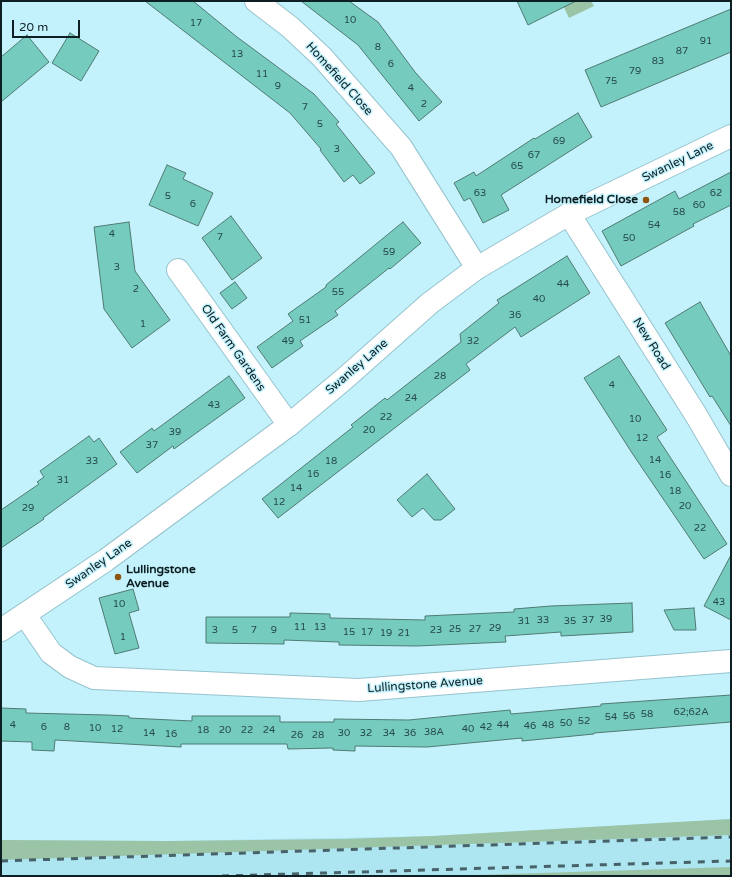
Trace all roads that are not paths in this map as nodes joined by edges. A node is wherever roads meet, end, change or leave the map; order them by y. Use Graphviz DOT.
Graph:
graph roads {
  1 [pos="256,1"];
  2 [pos="731,136"];
  3 [pos="569,214"];
  4 [pos="477,268"];
  5 [pos="178,270"];
  6 [pos="289,425"];
  7 [pos="731,475"];
  8 [pos="25,615"];
  9 [pos="1,630"];
  10 [pos="731,661"];
  1 -- 4 [label="street, Homefield Close"];
  2 -- 3 [label="street, Swanley Lane"];
  3 -- 4 [label="street, Swanley Lane"];
  3 -- 7 [label="street, New Road"];
  4 -- 6 [label="street, Swanley Lane"];
  5 -- 6 [label="street, Old Farm Gardens"];
  6 -- 8 [label="street, Swanley Lane"];
  8 -- 9 [label="street, Swanley Lane"];
  8 -- 10 [label="street, Lullingstone Avenue"];
}
